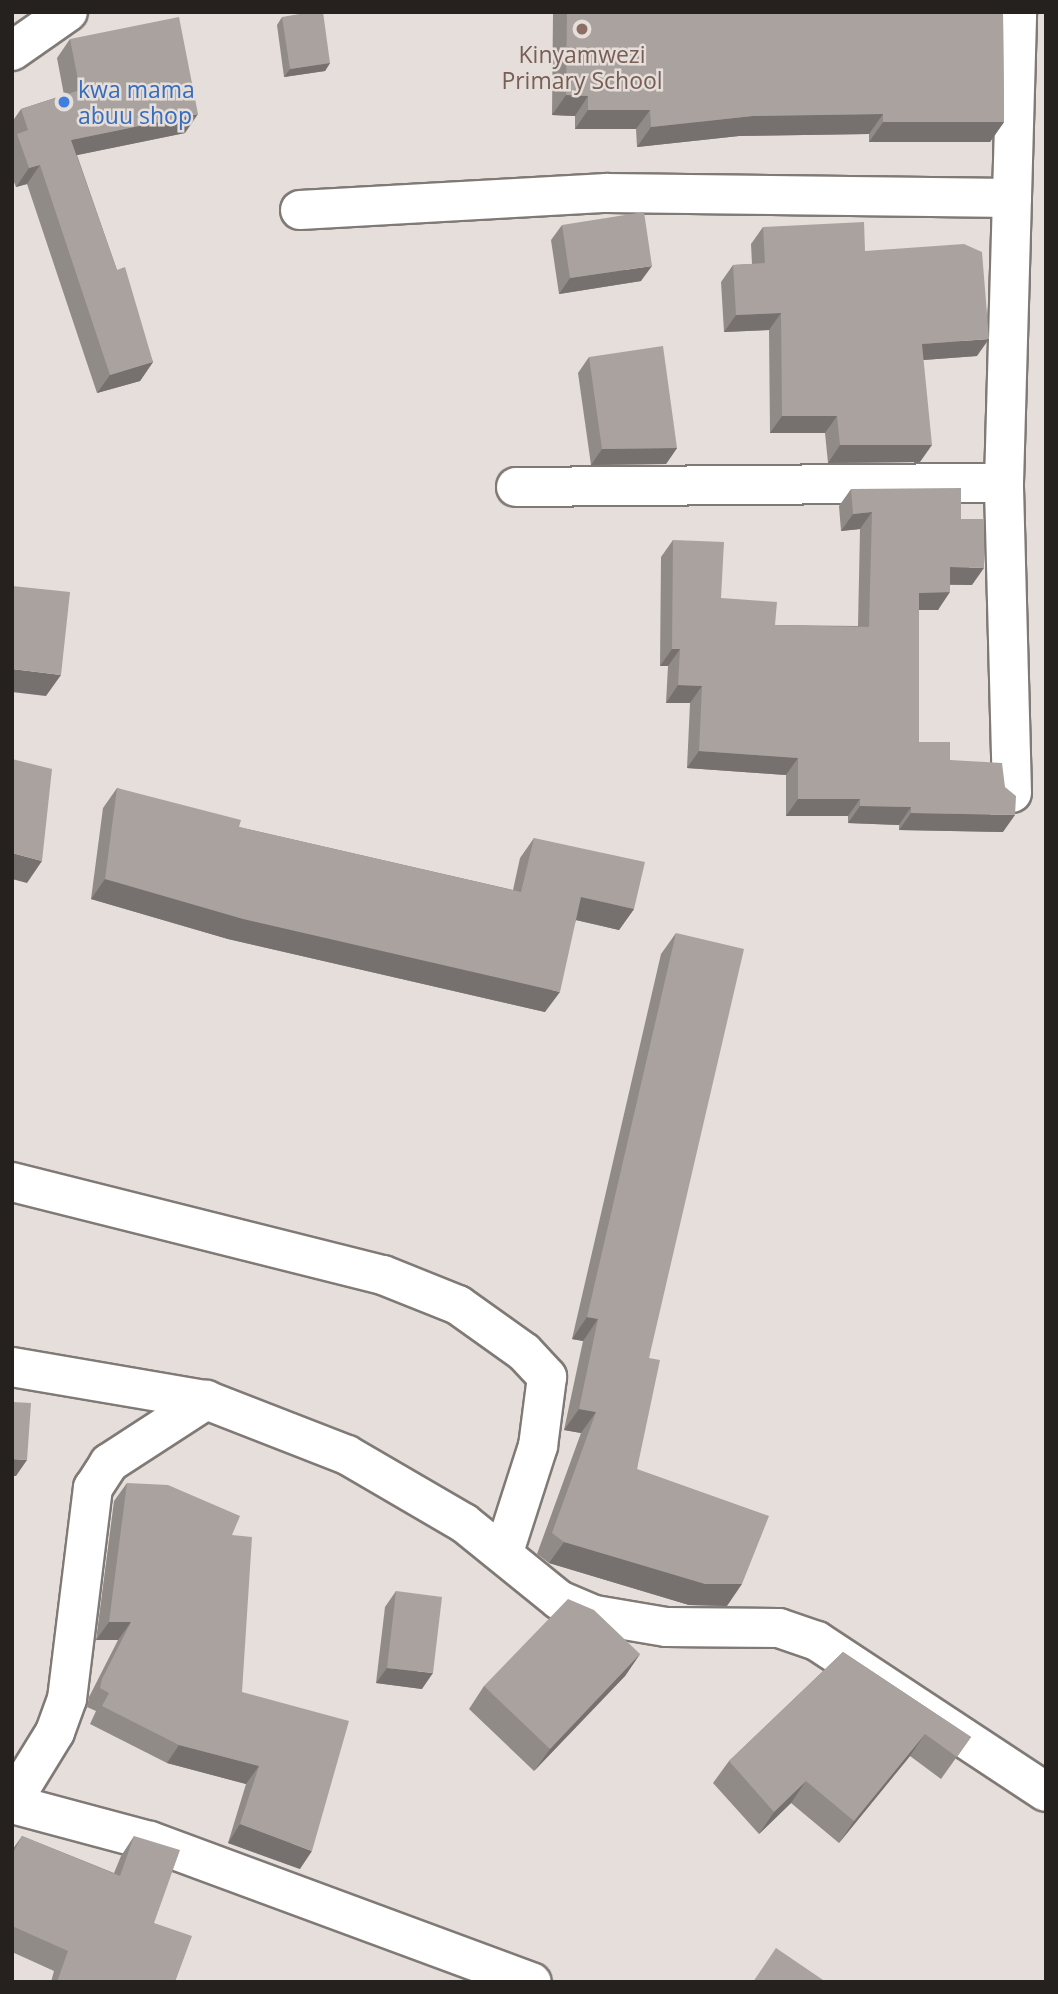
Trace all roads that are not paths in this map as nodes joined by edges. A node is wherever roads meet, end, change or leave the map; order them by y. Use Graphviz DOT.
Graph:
graph roads {
  1 [pos="68,12"];
  2 [pos="1017,12"];
  3 [pos="12,51"];
  4 [pos="1012,198"];
  5 [pos="300,210"];
  6 [pos="1004,483"];
  7 [pos="516,487"];
  8 [pos="1012,793"];
  9 [pos="12,1182"];
  10 [pos="12,1367"];
  11 [pos="206,1400"];
  12 [pos="504,1552"];
  13 [pos="1046,1792"];
  14 [pos="12,1803"];
  15 [pos="532,1982"];
  1 -- 3 [label="street"];
  2 -- 4 [label="street"];
  4 -- 5 [label="street"];
  4 -- 6 [label="street"];
  6 -- 7 [label="street"];
  6 -- 8 [label="street"];
  9 -- 12 [label="street"];
  10 -- 11 [label="street"];
  11 -- 12 [label="street"];
  11 -- 14 [label="street"];
  12 -- 13 [label="street"];
  14 -- 15 [label="street"];
}
